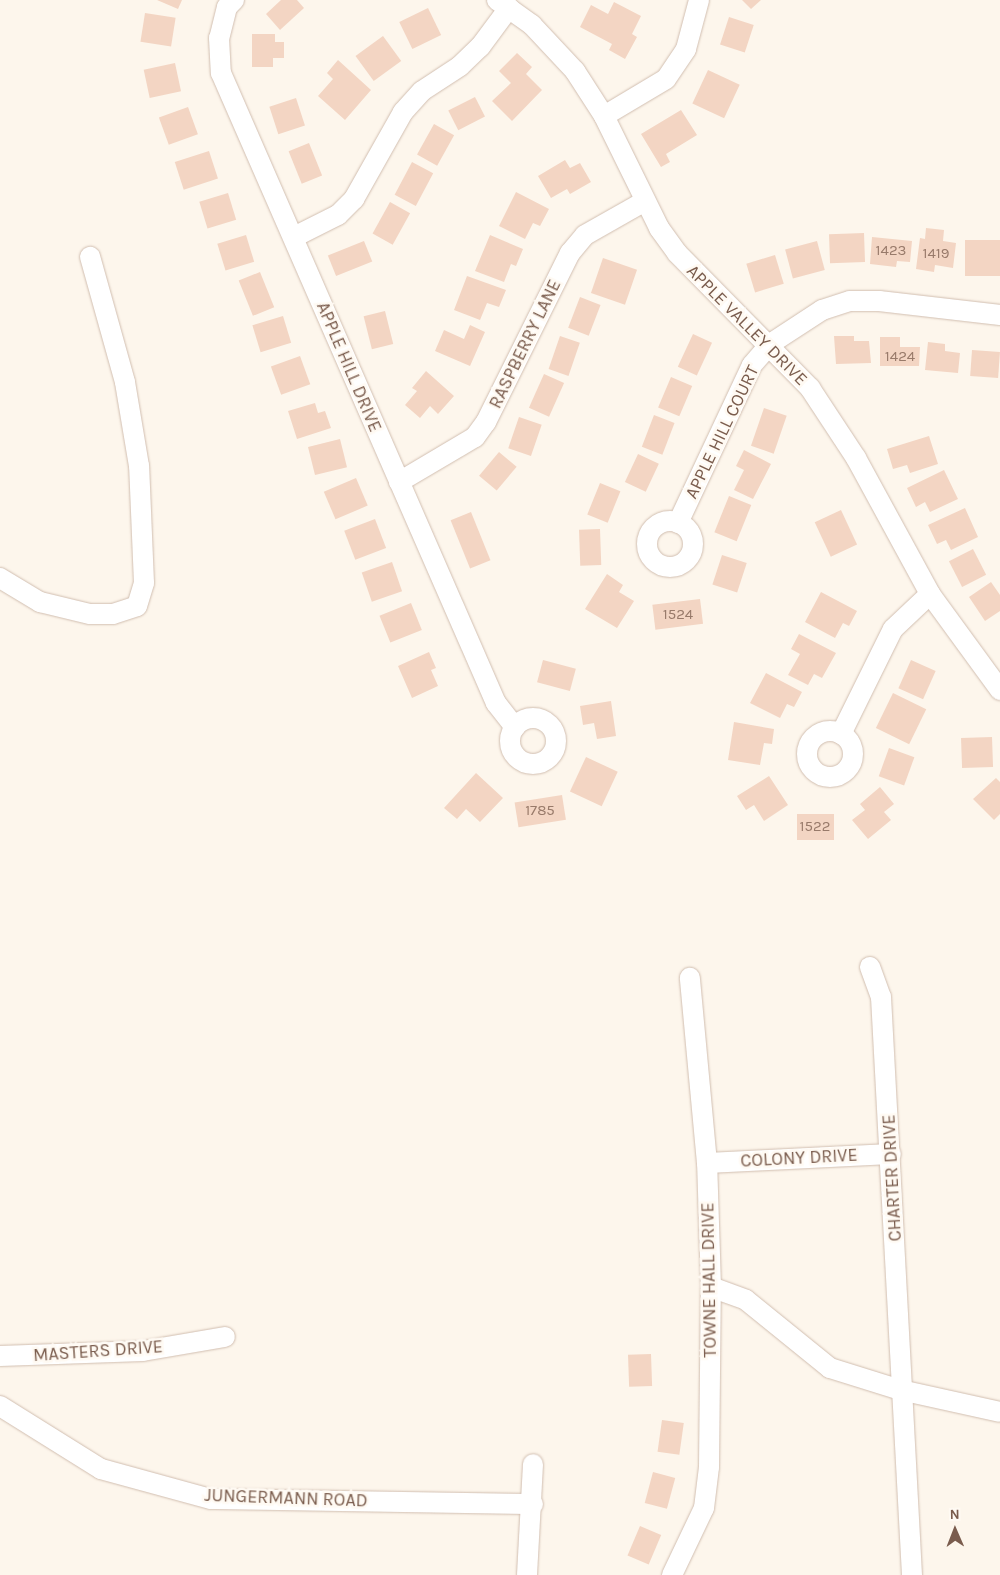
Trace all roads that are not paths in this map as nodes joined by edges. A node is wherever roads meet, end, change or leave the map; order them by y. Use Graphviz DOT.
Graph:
graph roads {
  1 [pos="234,0"];
  2 [pos="699,0"];
  3 [pos="503,4"];
  4 [pos="604,116"];
  5 [pos="645,201"];
  6 [pos="294,237"];
  7 [pos="90,257"];
  8 [pos="1000,315"];
  9 [pos="770,344"];
  10 [pos="399,482"];
  11 [pos="678,523"];
  12 [pos="0,578"];
  13 [pos="930,594"];
  14 [pos="1000,690"];
  15 [pos="515,727"];
  16 [pos="840,734"];
  17 [pos="870,967"];
  18 [pos="690,978"];
  19 [pos="891,1154"];
  20 [pos="707,1163"];
  21 [pos="711,1287"];
  22 [pos="225,1337"];
  23 [pos="0,1356"];
  24 [pos="900,1390"];
  25 [pos="0,1406"];
  26 [pos="1000,1412"];
  27 [pos="533,1464"];
  28 [pos="533,1504"];
  29 [pos="527,1575"];
  30 [pos="672,1575"];
  31 [pos="912,1575"];
  1 -- 6 [label="street, APPLE HILL DRIVE"];
  2 -- 4 [label="street"];
  3 -- 4 [label="street, APPLE VALLEY DRIVE"];
  3 -- 6 [label="street"];
  4 -- 5 [label="street, APPLE VALLEY DRIVE"];
  5 -- 9 [label="street, APPLE VALLEY DRIVE"];
  5 -- 10 [label="street, RASPBERRY LANE"];
  6 -- 10 [label="street, APPLE HILL DRIVE"];
  7 -- 12 [label="street"];
  8 -- 9 [label="street, APPLE HILL COURT"];
  9 -- 11 [label="street, APPLE HILL COURT"];
  9 -- 13 [label="street, APPLE VALLEY DRIVE"];
  10 -- 15 [label="street, APPLE HILL DRIVE"];
  13 -- 14 [label="street, APPLE VALLEY DRIVE"];
  13 -- 16 [label="street"];
  17 -- 19 [label="street, CHARTER DRIVE"];
  18 -- 20 [label="street, TOWNE HALL DRIVE"];
  19 -- 20 [label="street, COLONY DRIVE"];
  19 -- 24 [label="street, CHARTER DRIVE"];
  20 -- 21 [label="street, TOWNE HALL DRIVE"];
  21 -- 24 [label="street"];
  21 -- 30 [label="street, TOWNE HALL DRIVE"];
  22 -- 23 [label="street, MASTERS DRIVE"];
  24 -- 26 [label="street"];
  24 -- 31 [label="street, CHARTER DRIVE"];
  25 -- 28 [label="street, JUNGERMANN ROAD"];
  27 -- 28 [label="street"];
  28 -- 29 [label="street"];
}
